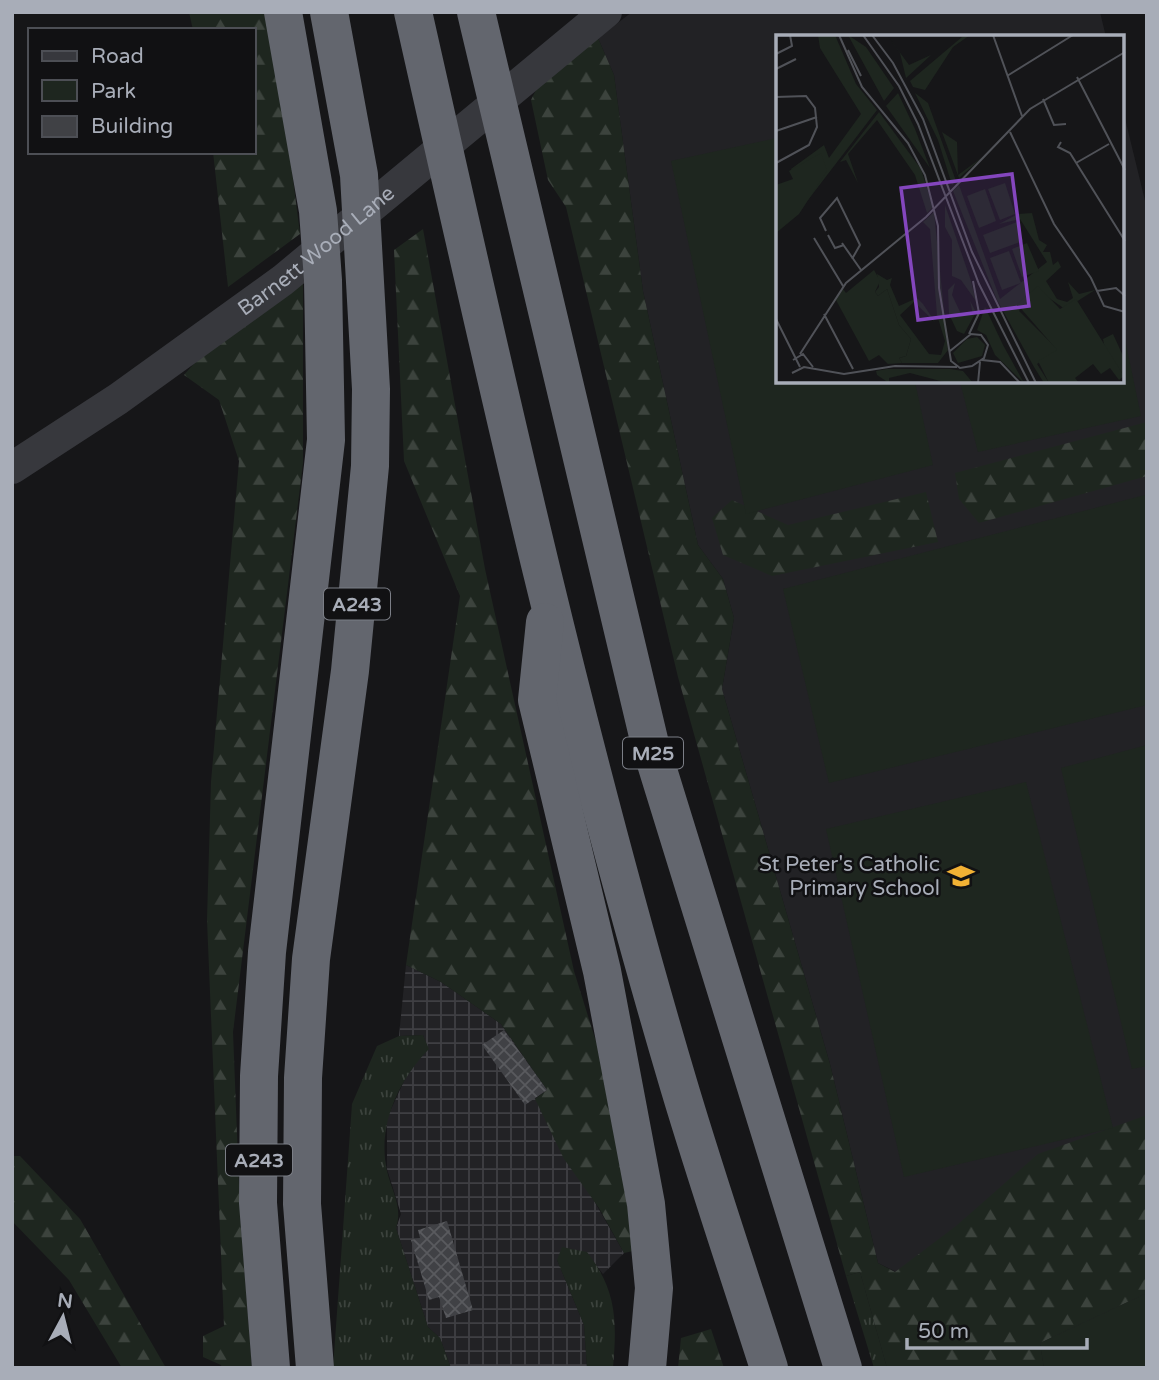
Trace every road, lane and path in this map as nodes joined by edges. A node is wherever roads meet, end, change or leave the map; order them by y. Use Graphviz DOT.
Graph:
graph roads {
  1 [pos="283,12"];
  2 [pos="329,12"];
  3 [pos="414,12"];
  4 [pos="476,12"];
  5 [pos="606,12"];
  6 [pos="12,468"];
  7 [pos="548,592"];
  8 [pos="271,1368"];
  9 [pos="315,1368"];
  10 [pos="647,1368"];
  11 [pos="769,1368"];
  12 [pos="843,1368"];
  1 -- 8 [label="highway, A243"];
  2 -- 9 [label="highway, A243"];
  3 -- 7 [label="highway, M25"];
  4 -- 12 [label="highway, M25"];
  5 -- 6 [label="street, Barnett Wood Lane"];
  7 -- 10 [label="highway, M25"];
  7 -- 11 [label="highway, M25"];
}
